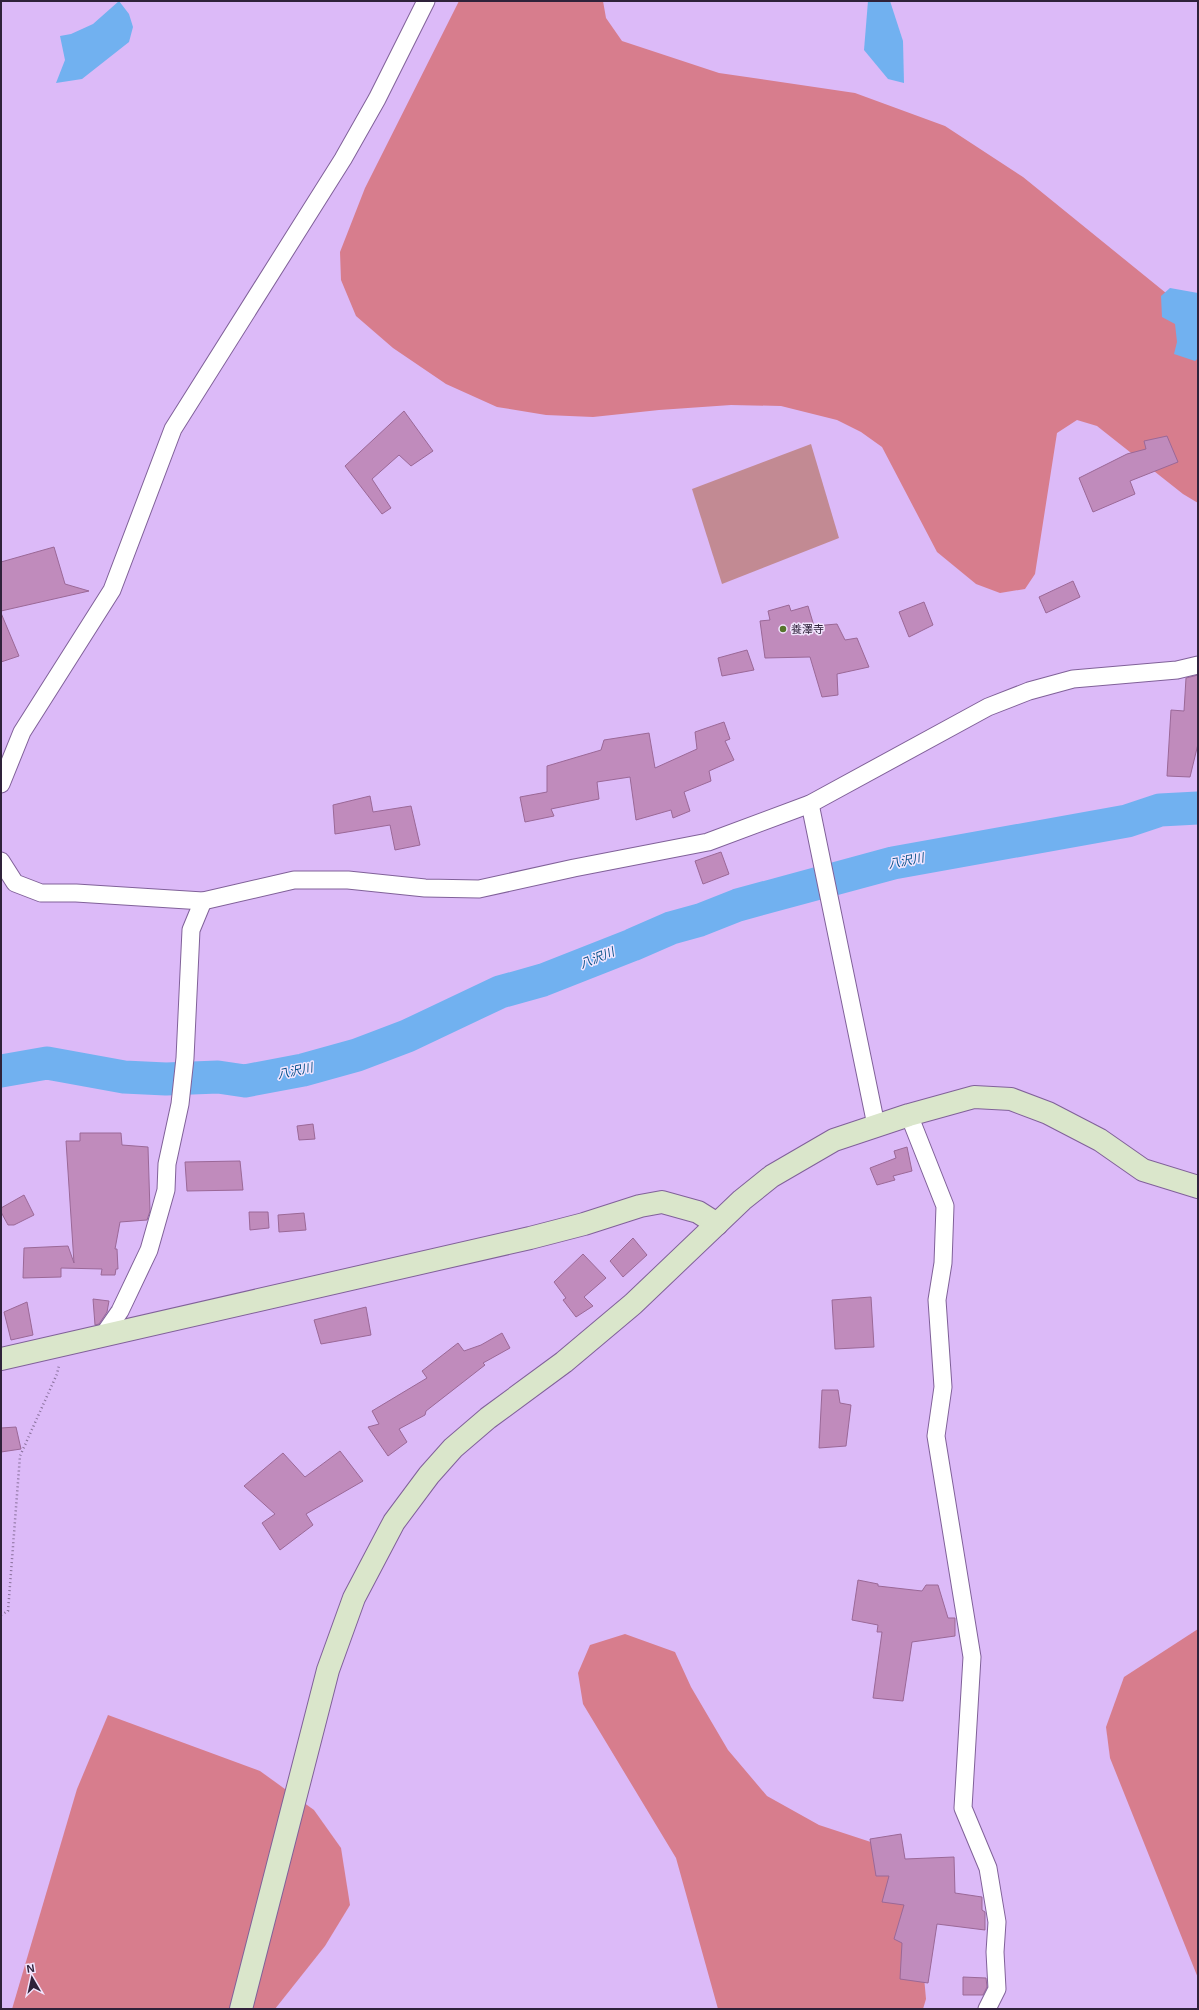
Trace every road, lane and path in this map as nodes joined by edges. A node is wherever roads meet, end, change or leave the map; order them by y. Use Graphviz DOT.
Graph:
graph roads {
  1 [pos="426,1"];
  2 [pos="1198,665"];
  3 [pos="1,784"];
  4 [pos="810,804"];
  5 [pos="1,861"];
  6 [pos="203,901"];
  7 [pos="909,1115"];
  8 [pos="876,1125"];
  9 [pos="1198,1187"];
  10 [pos="717,1224"];
  11 [pos="104,1334"];
  12 [pos="64,1345"];
  13 [pos="1,1359"];
  14 [pos="1,1615"];
  15 [pos="241,2009"];
  16 [pos="987,2009"];
  1 -- 3 [label="street"];
  2 -- 4 [label="street"];
  4 -- 6 [label="street"];
  4 -- 8 [label="street"];
  5 -- 6 [label="street"];
  6 -- 11 [label="street"];
  7 -- 8 [label="street"];
  7 -- 9 [label="street"];
  7 -- 16 [label="street"];
  8 -- 10 [label="street"];
  10 -- 11 [label="street"];
  10 -- 15 [label="street"];
  11 -- 12 [label="street"];
  12 -- 13 [label="street"];
  12 -- 14 [label="path"];
}
